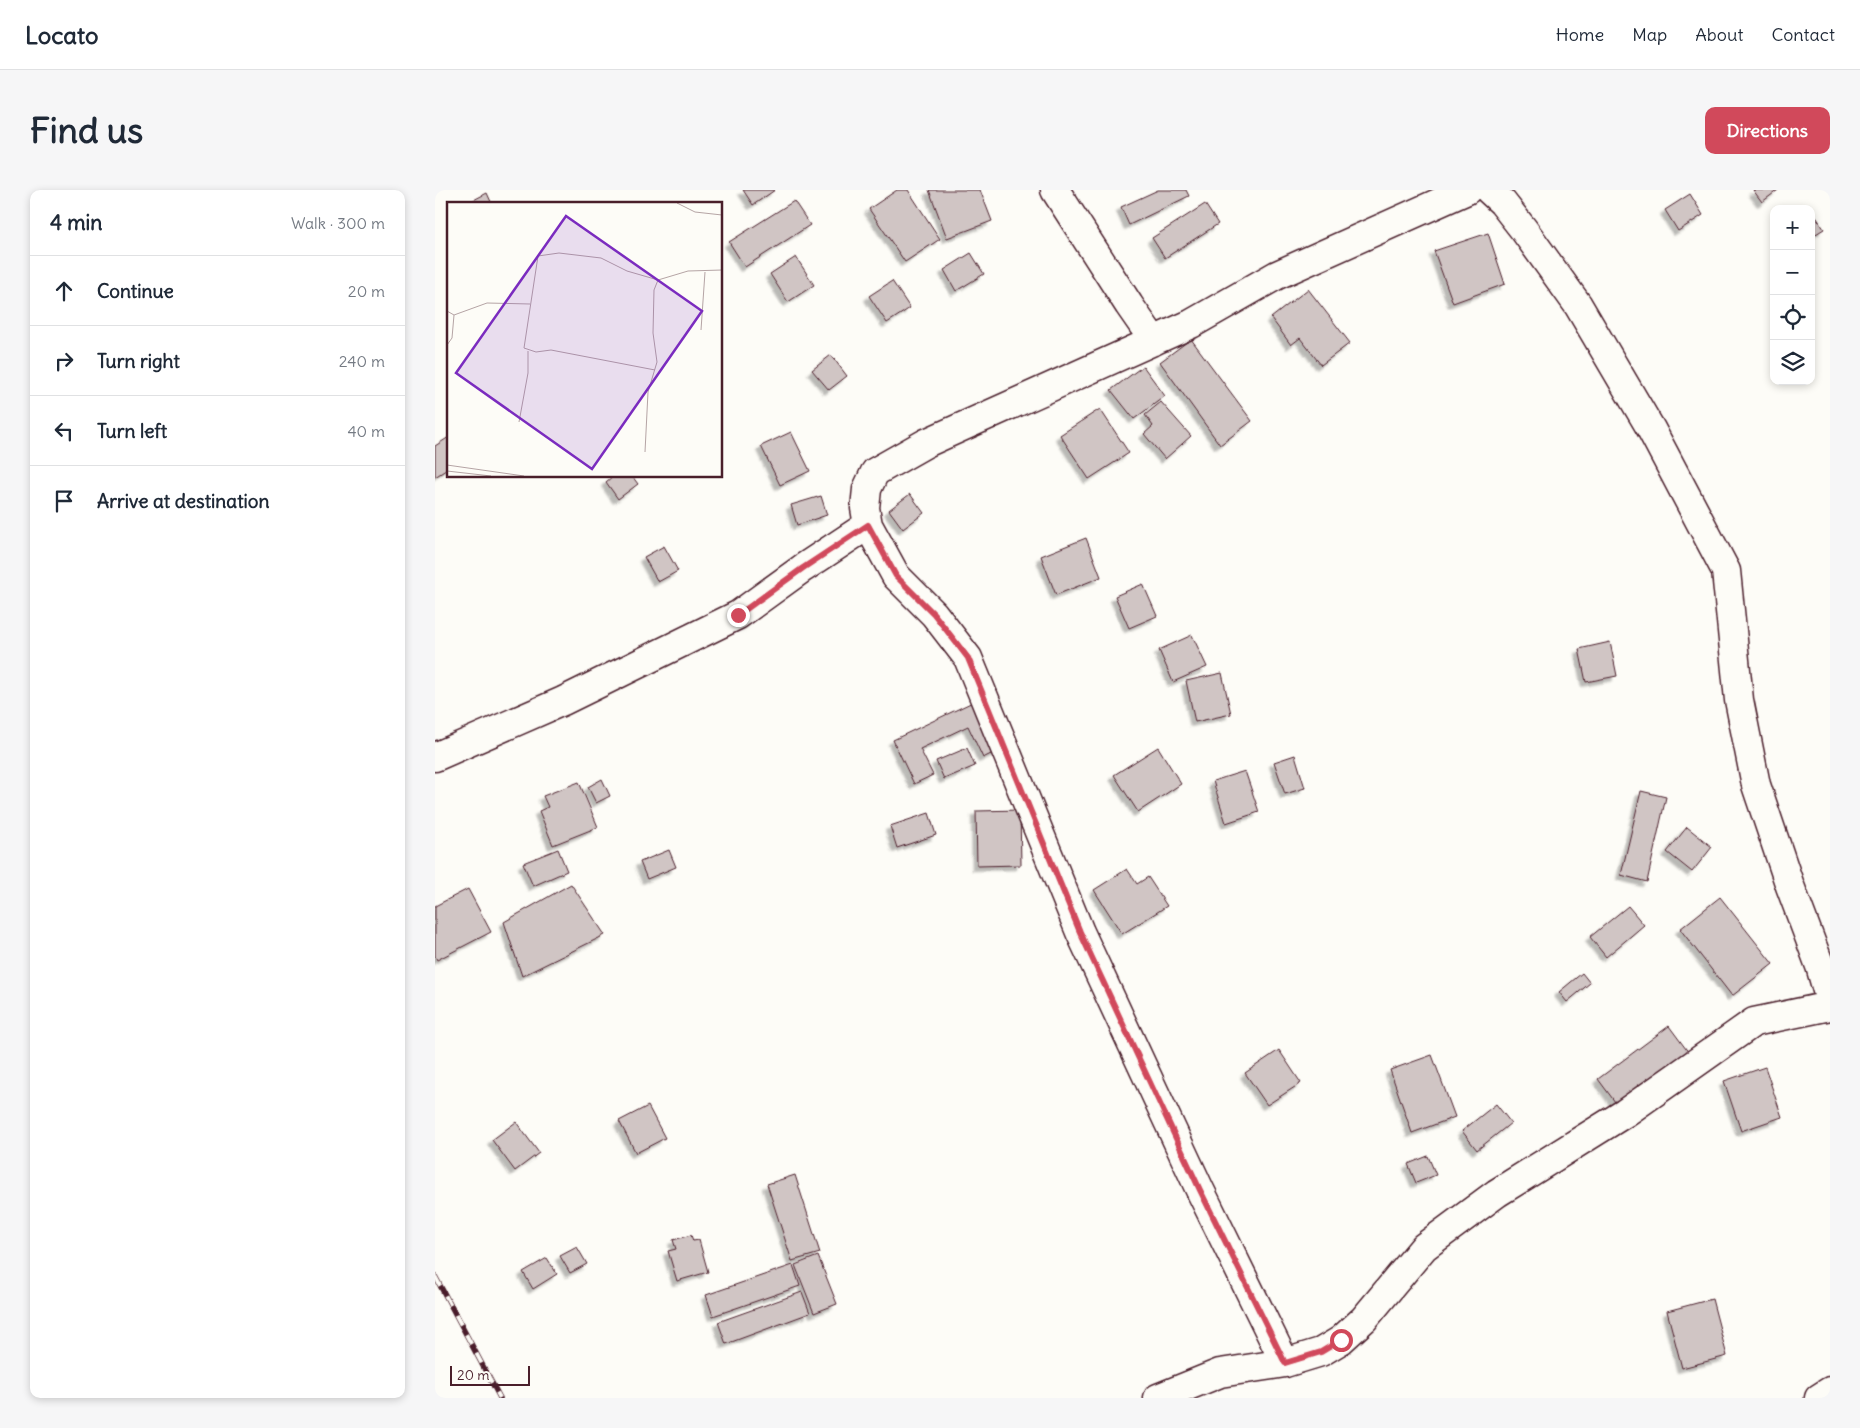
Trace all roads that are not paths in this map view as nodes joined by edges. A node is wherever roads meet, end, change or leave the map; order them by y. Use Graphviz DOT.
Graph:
graph roads {
  1 [pos="1055,190"];
  2 [pos="1467,190"];
  3 [pos="1489,190"];
  4 [pos="1154,341"];
  5 [pos="868,525"];
  6 [pos="435,756"];
  7 [pos="1830,1001"];
  8 [pos="1830,1006"];
  9 [pos="1285,1363"];
  10 [pos="1830,1391"];
  11 [pos="1159,1398"];
  12 [pos="1819,1398"];
  1 -- 4 [label="street"];
  2 -- 4 [label="street"];
  3 -- 7 [label="street"];
  4 -- 5 [label="street"];
  5 -- 6 [label="street"];
  5 -- 9 [label="street"];
  8 -- 9 [label="street"];
  9 -- 11 [label="street"];
  10 -- 12 [label="street"];
}
